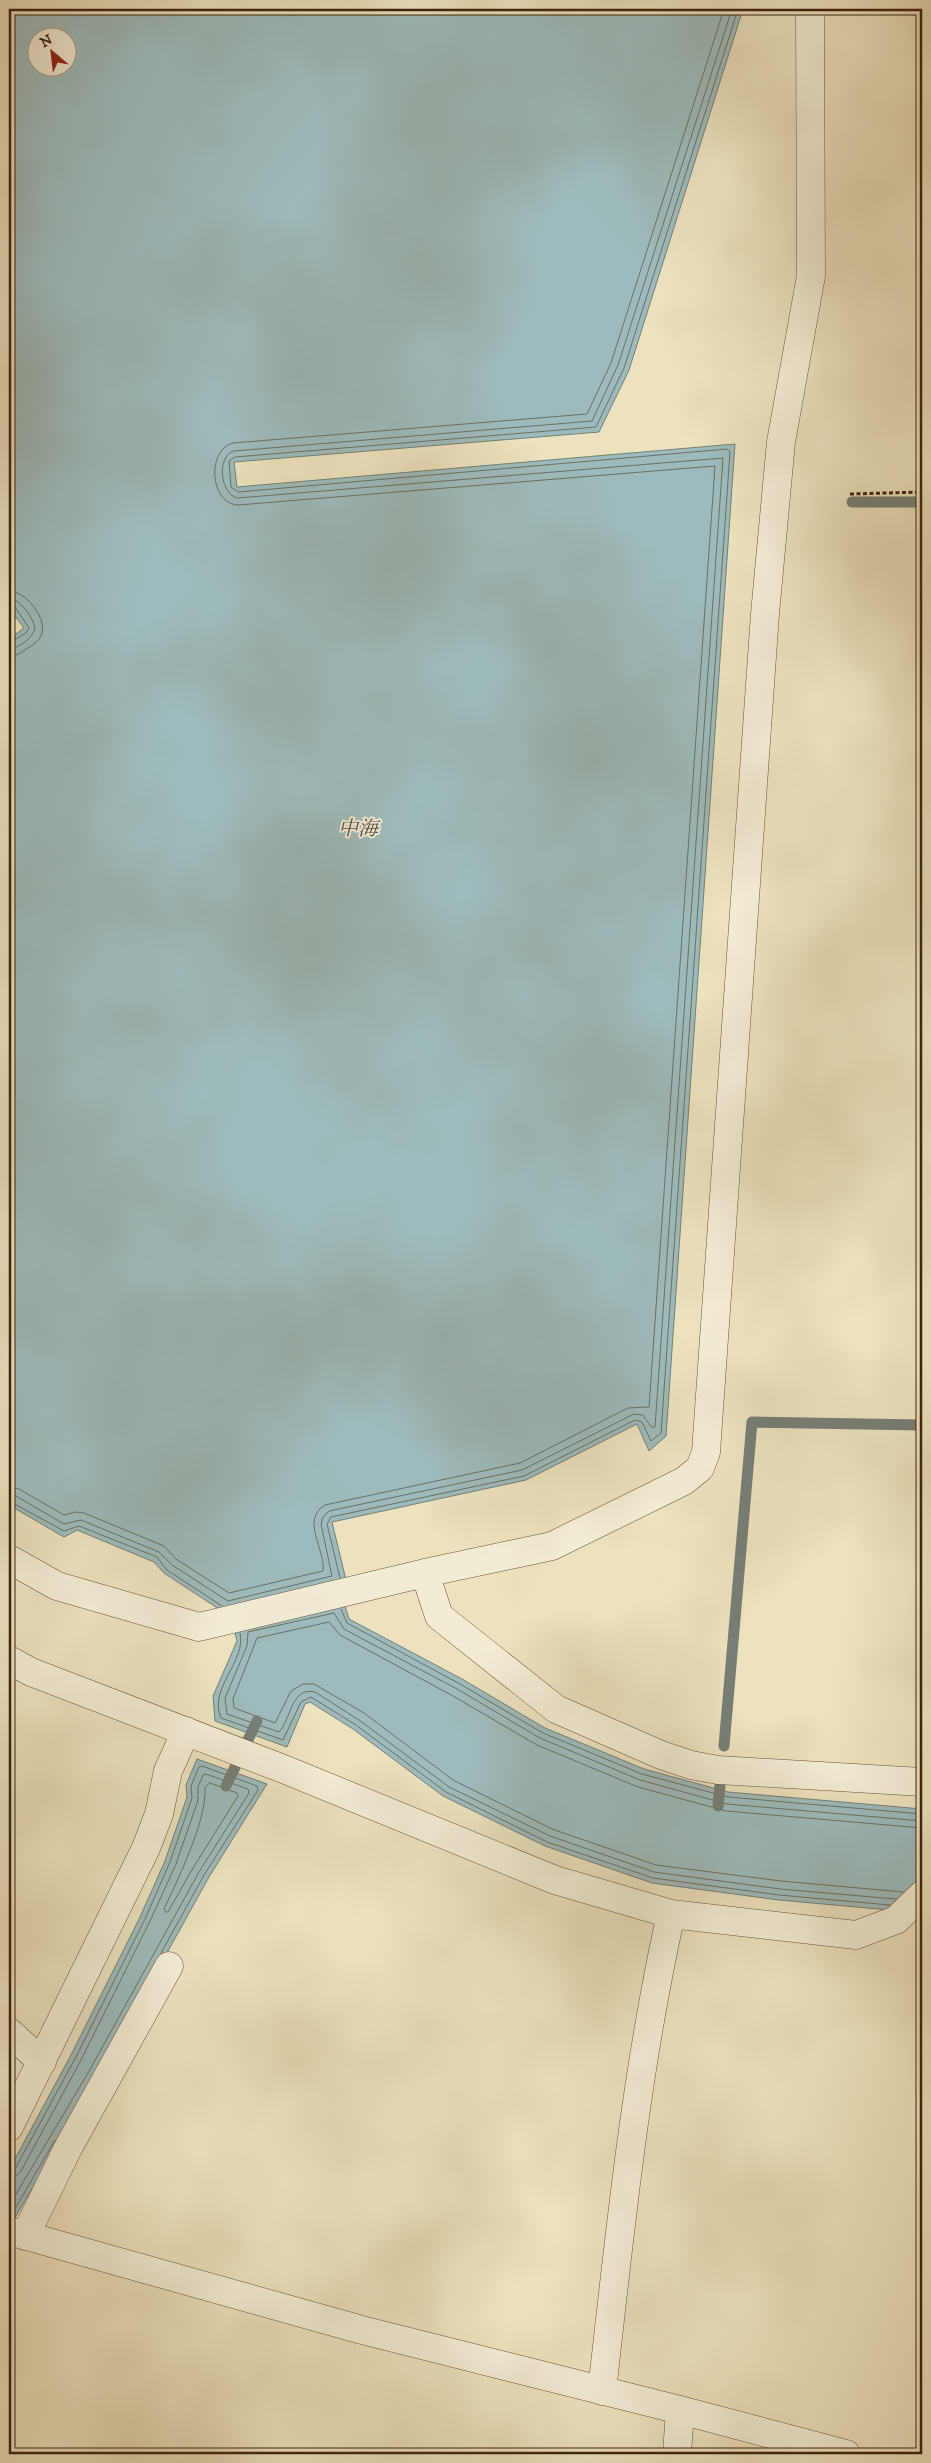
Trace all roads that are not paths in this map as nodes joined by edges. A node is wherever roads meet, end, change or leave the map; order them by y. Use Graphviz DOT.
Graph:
graph roads {
  1 [pos="810,9"];
  2 [pos="9,1559"];
  3 [pos="425,1573"];
  4 [pos="9,1660"];
  5 [pos="194,1734"];
  6 [pos="922,1782"];
  7 [pos="922,1895"];
  8 [pos="671,1914"];
  9 [pos="169,1966"];
  10 [pos="9,2032"];
  11 [pos="42,2062"];
  12 [pos="9,2127"];
  13 [pos="13,2233"];
  14 [pos="602,2391"];
  15 [pos="680,2410"];
  16 [pos="677,2454"];
  17 [pos="846,2454"];
  1 -- 3 [label="street"];
  2 -- 3 [label="street"];
  3 -- 6 [label="street"];
  4 -- 5 [label="street"];
  5 -- 8 [label="street"];
  5 -- 11 [label="street"];
  7 -- 8 [label="street"];
  8 -- 14 [label="street"];
  9 -- 13 [label="street"];
  10 -- 11 [label="street"];
  11 -- 12 [label="street"];
  13 -- 14 [label="street"];
  14 -- 15 [label="street"];
  15 -- 16 [label="street"];
  15 -- 17 [label="street"];
}
